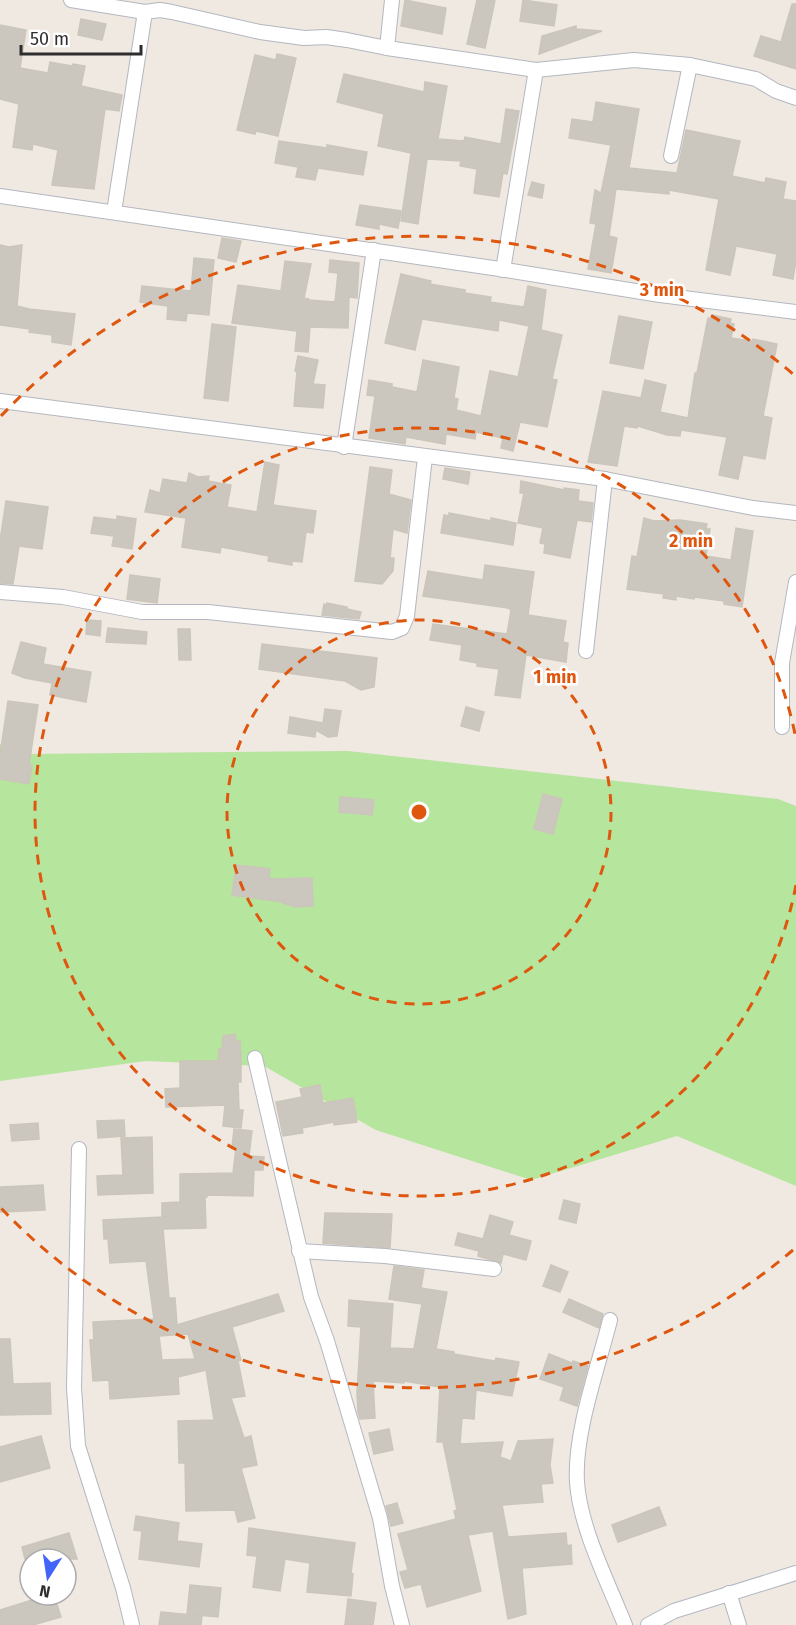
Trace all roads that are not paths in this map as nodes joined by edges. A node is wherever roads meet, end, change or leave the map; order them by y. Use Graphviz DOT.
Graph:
graph roads {
  1 [pos="71,0"];
  2 [pos="392,0"];
  3 [pos="145,12"];
  4 [pos="387,48"];
  5 [pos="690,65"];
  6 [pos="536,70"];
  7 [pos="796,98"];
  8 [pos="671,156"];
  9 [pos="0,196"];
  10 [pos="114,212"];
  11 [pos="374,250"];
  12 [pos="503,270"];
  13 [pos="796,312"];
  14 [pos="0,401"];
  15 [pos="344,447"];
  16 [pos="424,457"];
  17 [pos="605,479"];
  18 [pos="796,513"];
  19 [pos="796,582"];
  20 [pos="0,592"];
  21 [pos="586,651"];
  22 [pos="782,727"];
  23 [pos="255,1058"];
  24 [pos="79,1149"];
  25 [pos="299,1251"];
  26 [pos="494,1269"];
  27 [pos="610,1320"];
  28 [pos="796,1573"];
  29 [pos="729,1593"];
  30 [pos="132,1625"];
  31 [pos="402,1625"];
  32 [pos="625,1625"];
  33 [pos="648,1625"];
  34 [pos="738,1625"];
  1 -- 3 [label="street"];
  2 -- 4 [label="street"];
  3 -- 4 [label="street"];
  3 -- 10 [label="street"];
  4 -- 6 [label="street"];
  5 -- 6 [label="street"];
  5 -- 7 [label="street"];
  5 -- 8 [label="street"];
  6 -- 12 [label="street"];
  9 -- 10 [label="street"];
  10 -- 11 [label="street"];
  11 -- 12 [label="street"];
  11 -- 15 [label="street"];
  12 -- 13 [label="street"];
  14 -- 15 [label="street"];
  15 -- 16 [label="street"];
  16 -- 17 [label="street"];
  16 -- 20 [label="street"];
  17 -- 18 [label="street"];
  17 -- 21 [label="street"];
  19 -- 22 [label="street"];
  23 -- 25 [label="street"];
  24 -- 30 [label="street"];
  25 -- 26 [label="street"];
  25 -- 31 [label="street"];
  27 -- 32 [label="street"];
  28 -- 29 [label="street"];
  29 -- 33 [label="street"];
  29 -- 34 [label="street"];
}
